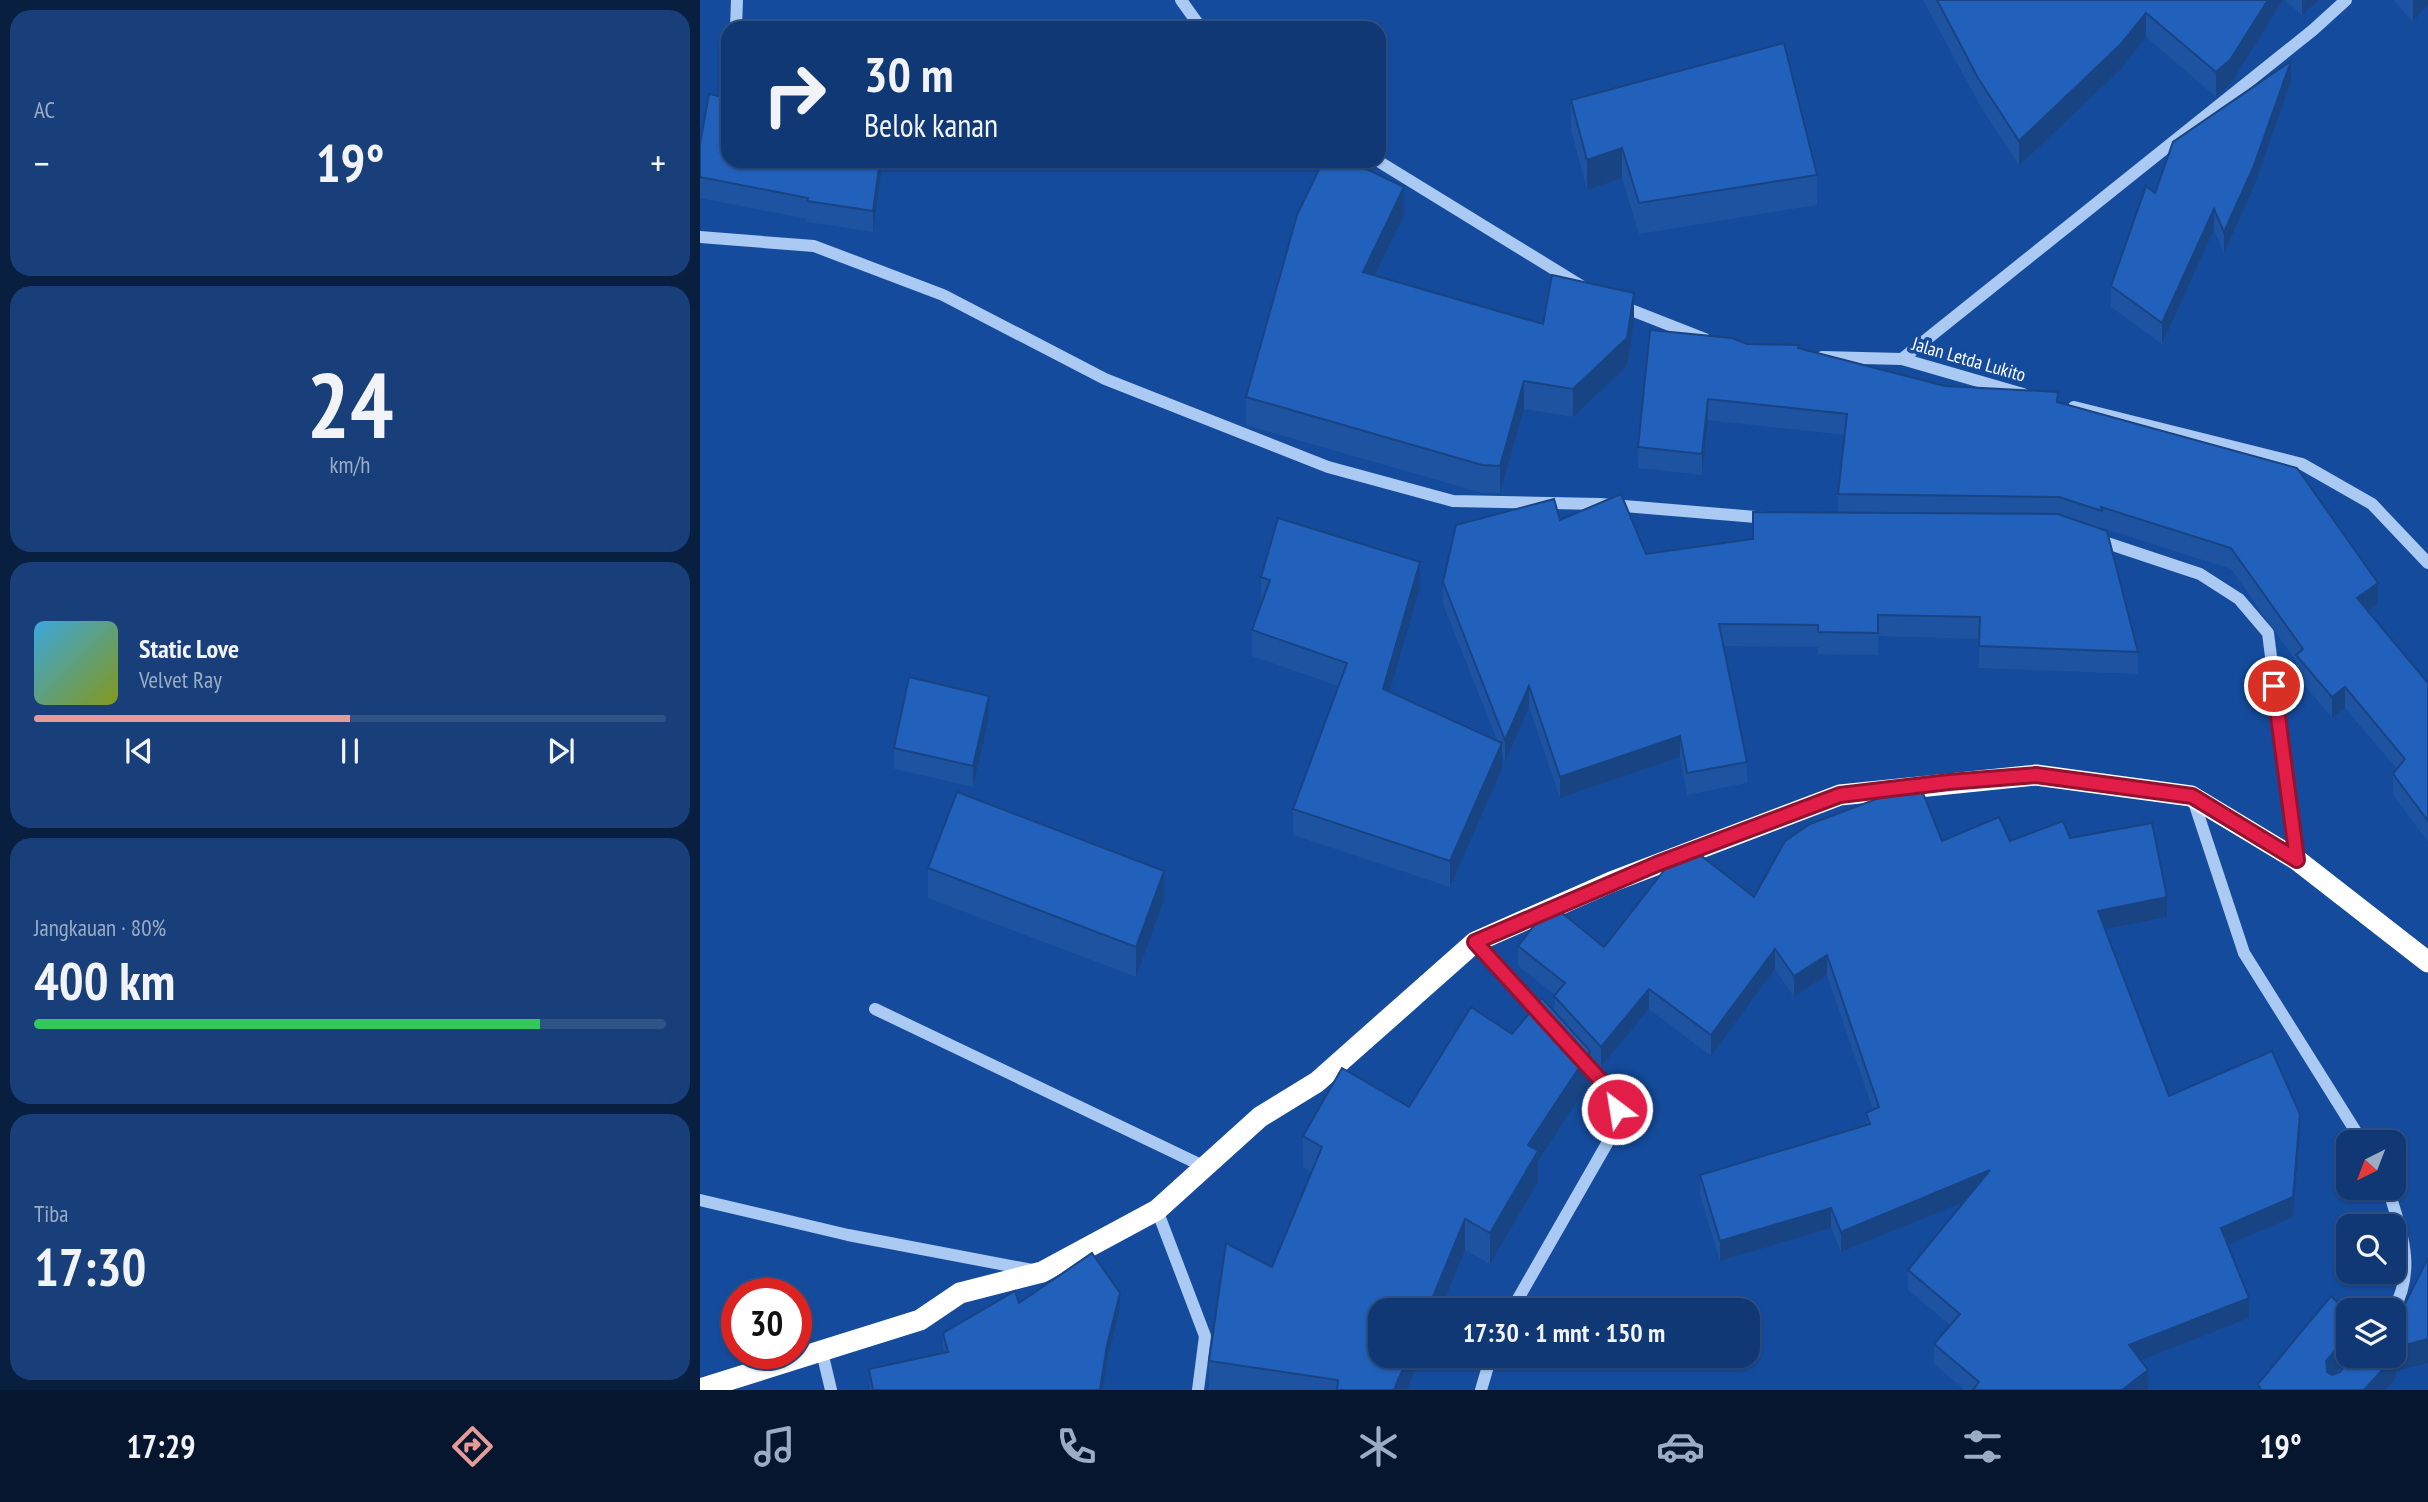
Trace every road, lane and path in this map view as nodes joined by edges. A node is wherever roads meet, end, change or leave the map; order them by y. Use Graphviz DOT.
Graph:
graph roads {
  1 [pos="737,0"];
  2 [pos="1181,0"];
  3 [pos="2346,0"];
  4 [pos="736,21"];
  5 [pos="1196,21"];
  6 [pos="1386,166"];
  7 [pos="700,237"];
  8 [pos="1589,291"];
  9 [pos="1613,303"];
  10 [pos="1722,346"];
  11 [pos="1811,357"];
  12 [pos="1902,359"];
  13 [pos="2039,398"];
  14 [pos="2065,405"];
  15 [pos="1784,520"];
  16 [pos="2085,536"];
  17 [pos="2428,563"];
  18 [pos="2192,796"];
  19 [pos="2297,860"];
  20 [pos="1475,942"];
  21 [pos="2428,962"];
  22 [pos="876,1009"];
  23 [pos="1558,1033"];
  24 [pos="1567,1043"];
  25 [pos="2355,1130"];
  26 [pos="1205,1167"];
  27 [pos="700,1200"];
  28 [pos="2392,1200"];
  29 [pos="1157,1210"];
  30 [pos="1042,1272"];
  31 [pos="1518,1298"];
  32 [pos="2400,1298"];
  33 [pos="822,1352"];
  34 [pos="1487,1368"];
  35 [pos="700,1390"];
  36 [pos="831,1390"];
  37 [pos="1198,1390"];
  38 [pos="1481,1390"];
  1 -- 4 [label="street"];
  2 -- 5 [label="street"];
  3 -- 12 [label="street"];
  6 -- 8 [label="street"];
  7 -- 15 [label="street"];
  9 -- 10 [label="street"];
  11 -- 12 [label="street, Jalan Letda Lukito"];
  12 -- 13 [label="street, Jalan Letda Lukito"];
  14 -- 17 [label="street"];
  16 -- 19 [label="street"];
  18 -- 19 [label="highway"];
  18 -- 20 [label="highway"];
  18 -- 25 [label="street"];
  19 -- 21 [label="highway"];
  20 -- 23 [label="street"];
  20 -- 26 [label="highway"];
  22 -- 26 [label="street"];
  24 -- 31 [label="street"];
  26 -- 29 [label="highway"];
  27 -- 30 [label="street"];
  28 -- 32 [label="street"];
  29 -- 30 [label="highway"];
  29 -- 37 [label="street"];
  30 -- 33 [label="highway"];
  33 -- 35 [label="highway"];
  33 -- 36 [label="street"];
  34 -- 38 [label="street"];
}
